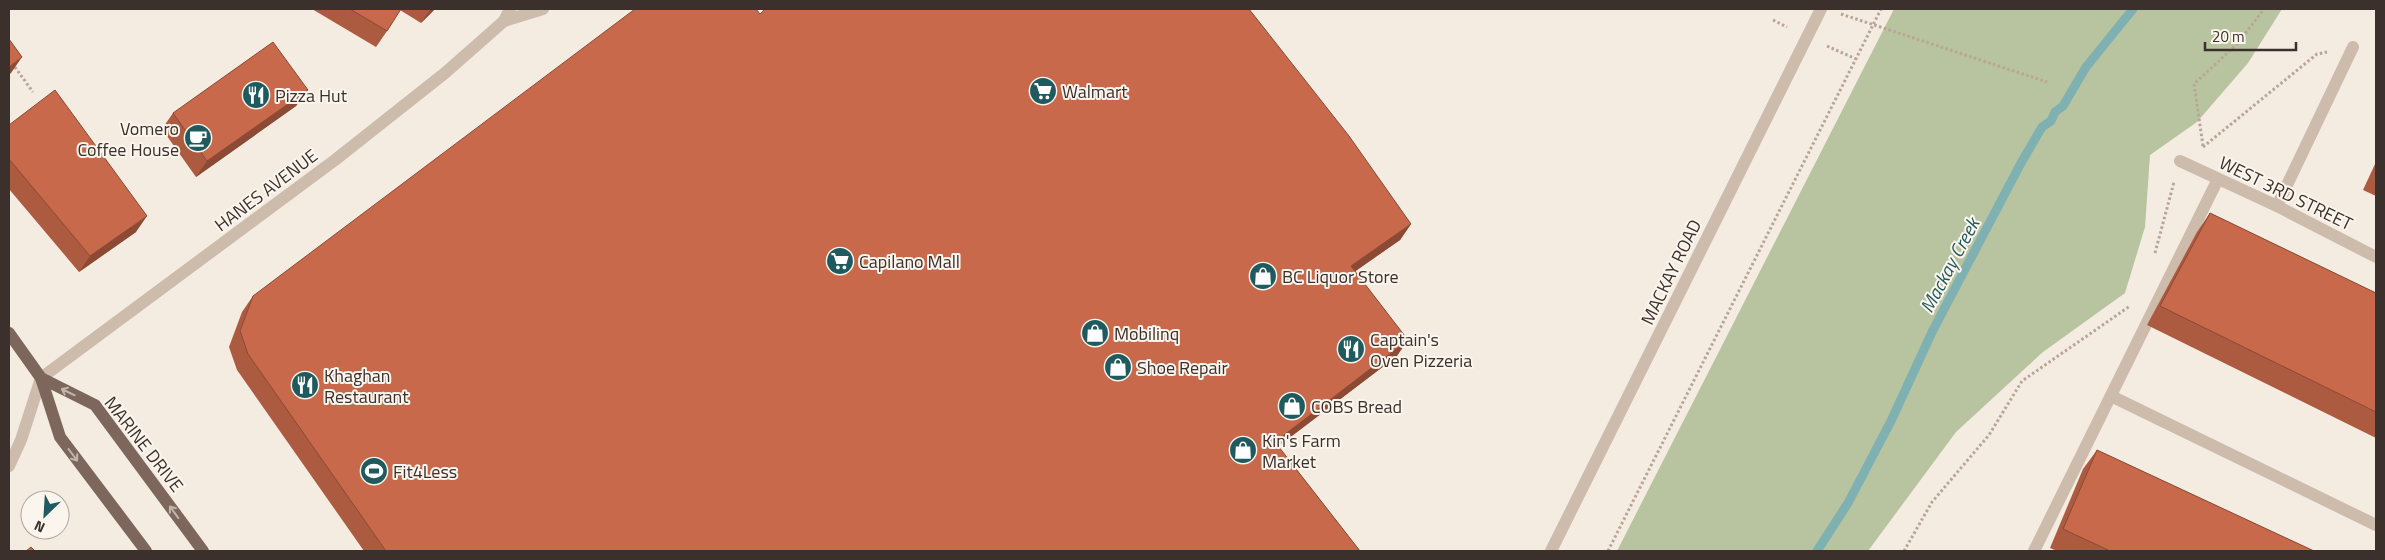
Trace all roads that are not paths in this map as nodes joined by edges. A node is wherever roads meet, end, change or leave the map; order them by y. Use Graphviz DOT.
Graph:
graph roads {
  1 [pos="510,9"];
  2 [pos="543,9"];
  3 [pos="1821,9"];
  4 [pos="504,21"];
  5 [pos="2353,47"];
  6 [pos="2180,161"];
  7 [pos="2218,179"];
  8 [pos="2276,206"];
  9 [pos="2376,257"];
  10 [pos="9,333"];
  11 [pos="41,378"];
  12 [pos="2111,396"];
  13 [pos="9,466"];
  14 [pos="2376,525"];
  15 [pos="146,551"];
  16 [pos="203,551"];
  17 [pos="1551,551"];
  18 [pos="2034,551"];
  1 -- 4 [label="street, HANES AVENUE"];
  2 -- 4 [label="street, HANES AVENUE"];
  3 -- 17 [label="street, MACKAY ROAD"];
  4 -- 11 [label="street, HANES AVENUE"];
  5 -- 8 [label="street"];
  6 -- 7 [label="street, WEST 3RD STREET"];
  7 -- 8 [label="street, WEST 3RD STREET"];
  7 -- 12 [label="street"];
  8 -- 9 [label="street, WEST 3RD STREET"];
  10 -- 11 [label="main road, MARINE DRIVE"];
  11 -- 13 [label="street"];
  11 -- 15 [label="main road, MARINE DRIVE, one-way"];
  16 -- 11 [label="main road, MARINE DRIVE, one-way"];
  12 -- 14 [label="street"];
  12 -- 18 [label="street"];
}
